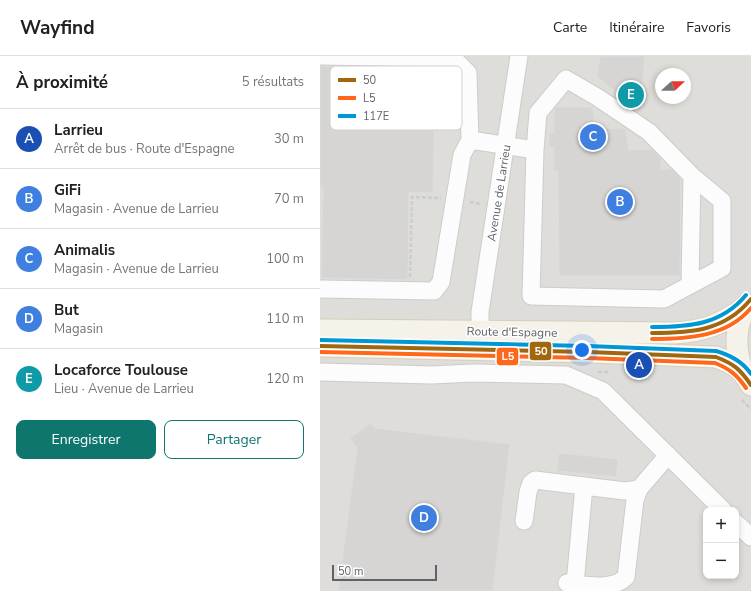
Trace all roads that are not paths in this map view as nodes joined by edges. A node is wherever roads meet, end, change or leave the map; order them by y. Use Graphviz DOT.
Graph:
graph roads {
  1 [pos="320,56"];
  2 [pos="520,56"];
  3 [pos="461,66"];
  4 [pos="462,67"];
  5 [pos="470,140"];
  6 [pos="506,146"];
  7 [pos="535,150"];
  8 [pos="692,176"];
  9 [pos="690,285"];
  10 [pos="320,289"];
  11 [pos="748,303"];
  12 [pos="320,330"];
  13 [pos="480,331"];
  14 [pos="320,346"];
  15 [pos="320,372"];
  16 [pos="744,385"];
  17 [pos="668,455"];
  18 [pos="584,486"];
  19 [pos="639,489"];
  20 [pos="720,507"];
  21 [pos="524,521"];
  22 [pos="739,526"];
  23 [pos="751,537"];
  1 -- 3 [label="street"];
  2 -- 6 [label="street, Avenue de Larrieu"];
  4 -- 5 [label="street"];
  5 -- 6 [label="street"];
  5 -- 10 [label="street"];
  6 -- 7 [label="street"];
  6 -- 13 [label="street, Avenue de Larrieu"];
  7 -- 8 [label="street"];
  7 -- 9 [label="street"];
  8 -- 9 [label="street"];
  8 -- 9 [label="street"];
  11 -- 13 [label="main road, Route d'Espagne"];
  11 -- 16 [label="main road"];
  12 -- 13 [label="main road, Route d'Espagne"];
  14 -- 16 [label="main road, Route d'Espagne"];
  15 -- 17 [label="street"];
  17 -- 19 [label="street"];
  17 -- 20 [label="street"];
  18 -- 19 [label="street"];
  18 -- 19 [label="street"];
  18 -- 21 [label="street"];
  22 -- 23 [label="street"];
}
